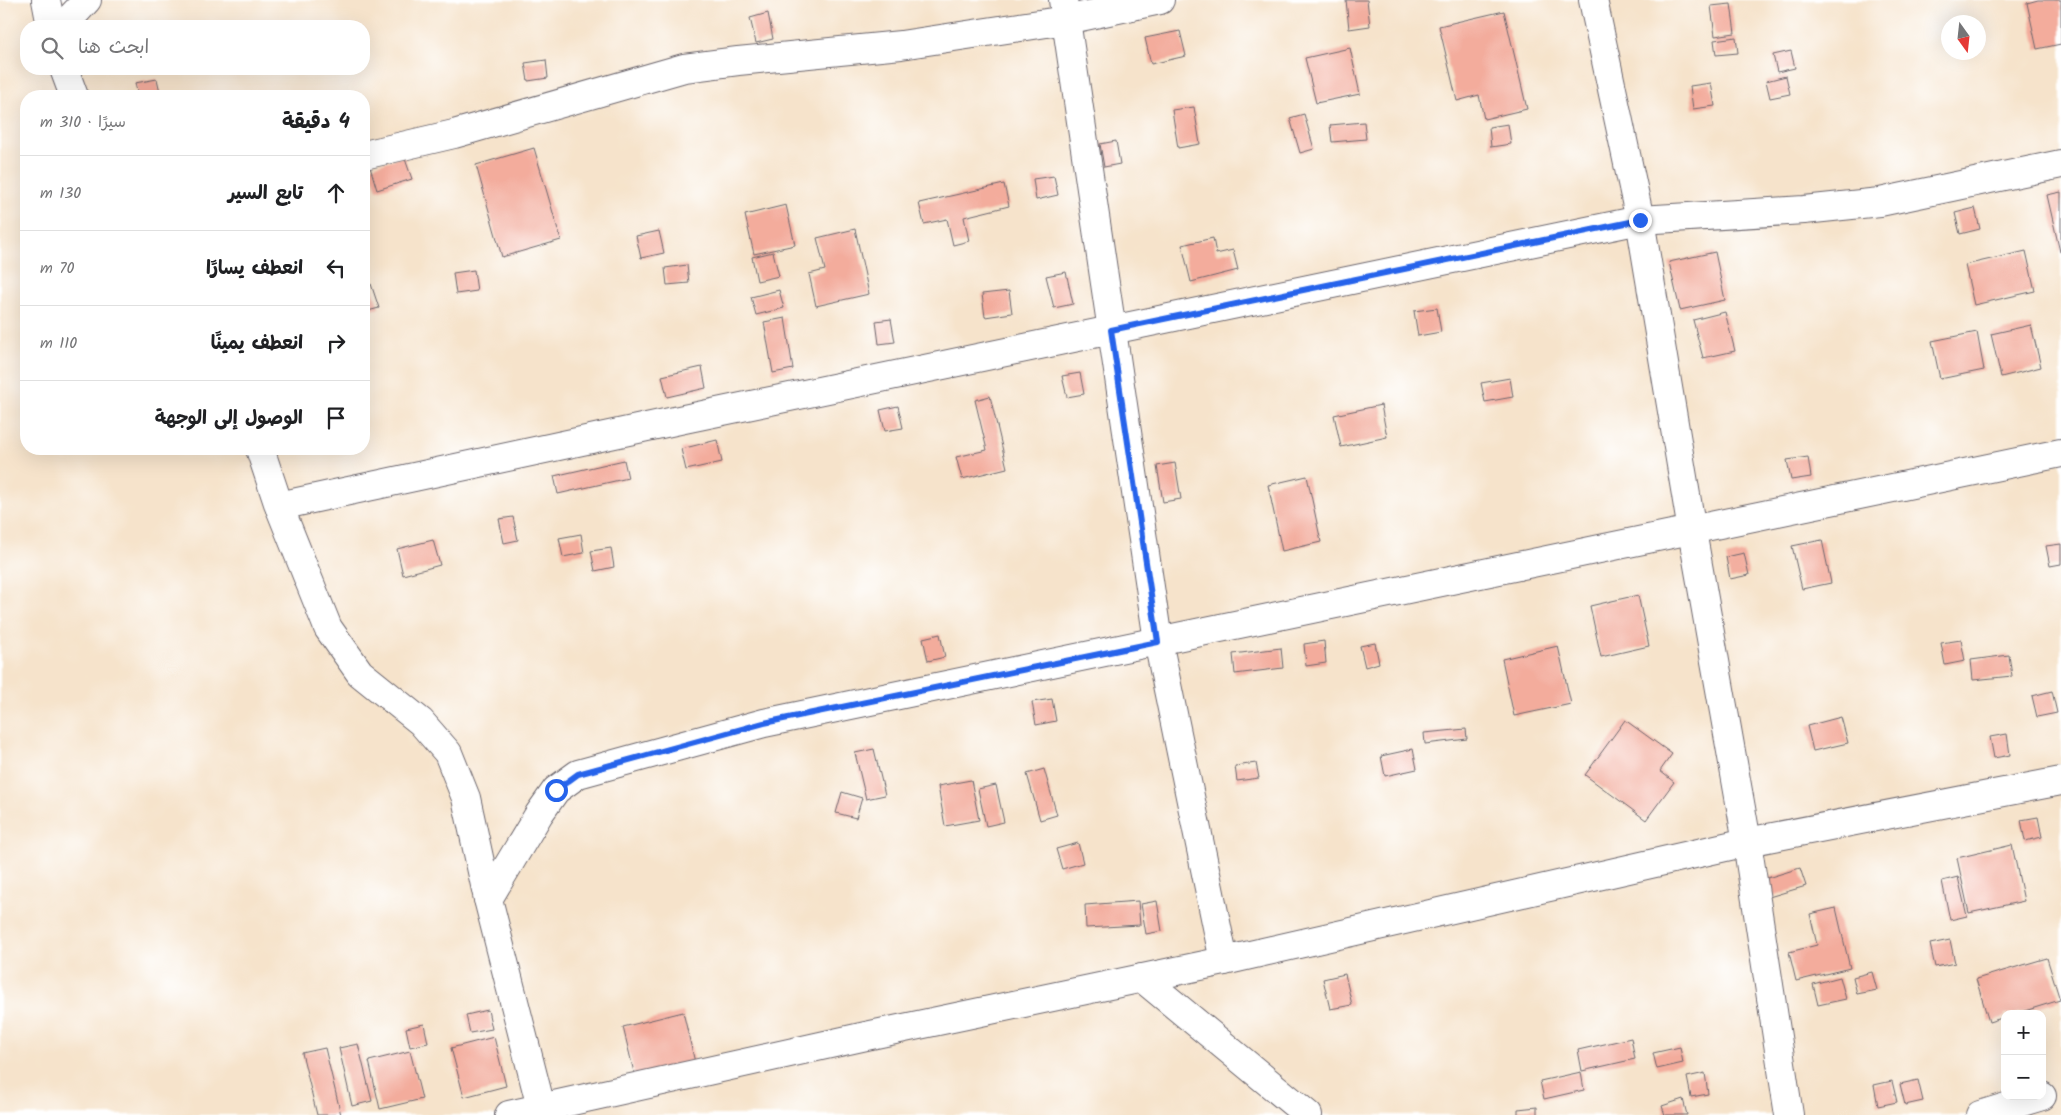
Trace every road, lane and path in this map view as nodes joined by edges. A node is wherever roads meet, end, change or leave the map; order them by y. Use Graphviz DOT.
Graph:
graph roads {
  1 [pos="46,0"];
  2 [pos="87,0"];
  3 [pos="1160,0"];
  4 [pos="1593,0"];
  5 [pos="1065,10"];
  6 [pos="50,20"];
  7 [pos="69,20"];
  8 [pos="66,75"];
  9 [pos="72,90"];
  10 [pos="370,153"];
  11 [pos="2061,164"];
  12 [pos="1640,220"];
  13 [pos="1111,330"];
  14 [pos="2061,453"];
  15 [pos="262,455"];
  16 [pos="279,506"];
  17 [pos="1692,531"];
  18 [pos="1158,642"];
  19 [pos="2061,781"];
  20 [pos="1747,842"];
  21 [pos="488,899"];
  22 [pos="1224,961"];
  23 [pos="1142,978"];
  24 [pos="2061,1090"];
  25 [pos="2046,1095"];
  26 [pos="2029,1100"];
  27 [pos="542,1111"];
  28 [pos="509,1115"];
  29 [pos="1308,1115"];
  30 [pos="1790,1115"];
  31 [pos="1980,1115"];
  1 -- 6 [label="street"];
  2 -- 7 [label="street"];
  3 -- 5 [label="street"];
  4 -- 12 [label="street"];
  5 -- 10 [label="street"];
  5 -- 13 [label="street"];
  8 -- 9 [label="street"];
  11 -- 12 [label="street"];
  12 -- 13 [label="street"];
  12 -- 17 [label="street"];
  13 -- 16 [label="street"];
  13 -- 18 [label="street"];
  14 -- 17 [label="street"];
  15 -- 16 [label="street"];
  16 -- 21 [label="street"];
  17 -- 18 [label="street"];
  17 -- 20 [label="street"];
  18 -- 21 [label="street"];
  18 -- 22 [label="street"];
  19 -- 20 [label="street"];
  20 -- 22 [label="street"];
  20 -- 30 [label="street"];
  21 -- 27 [label="street"];
  22 -- 23 [label="street"];
  23 -- 27 [label="street"];
  23 -- 29 [label="street"];
  24 -- 25 [label="street"];
  26 -- 31 [label="street"];
  27 -- 28 [label="street"];
}
